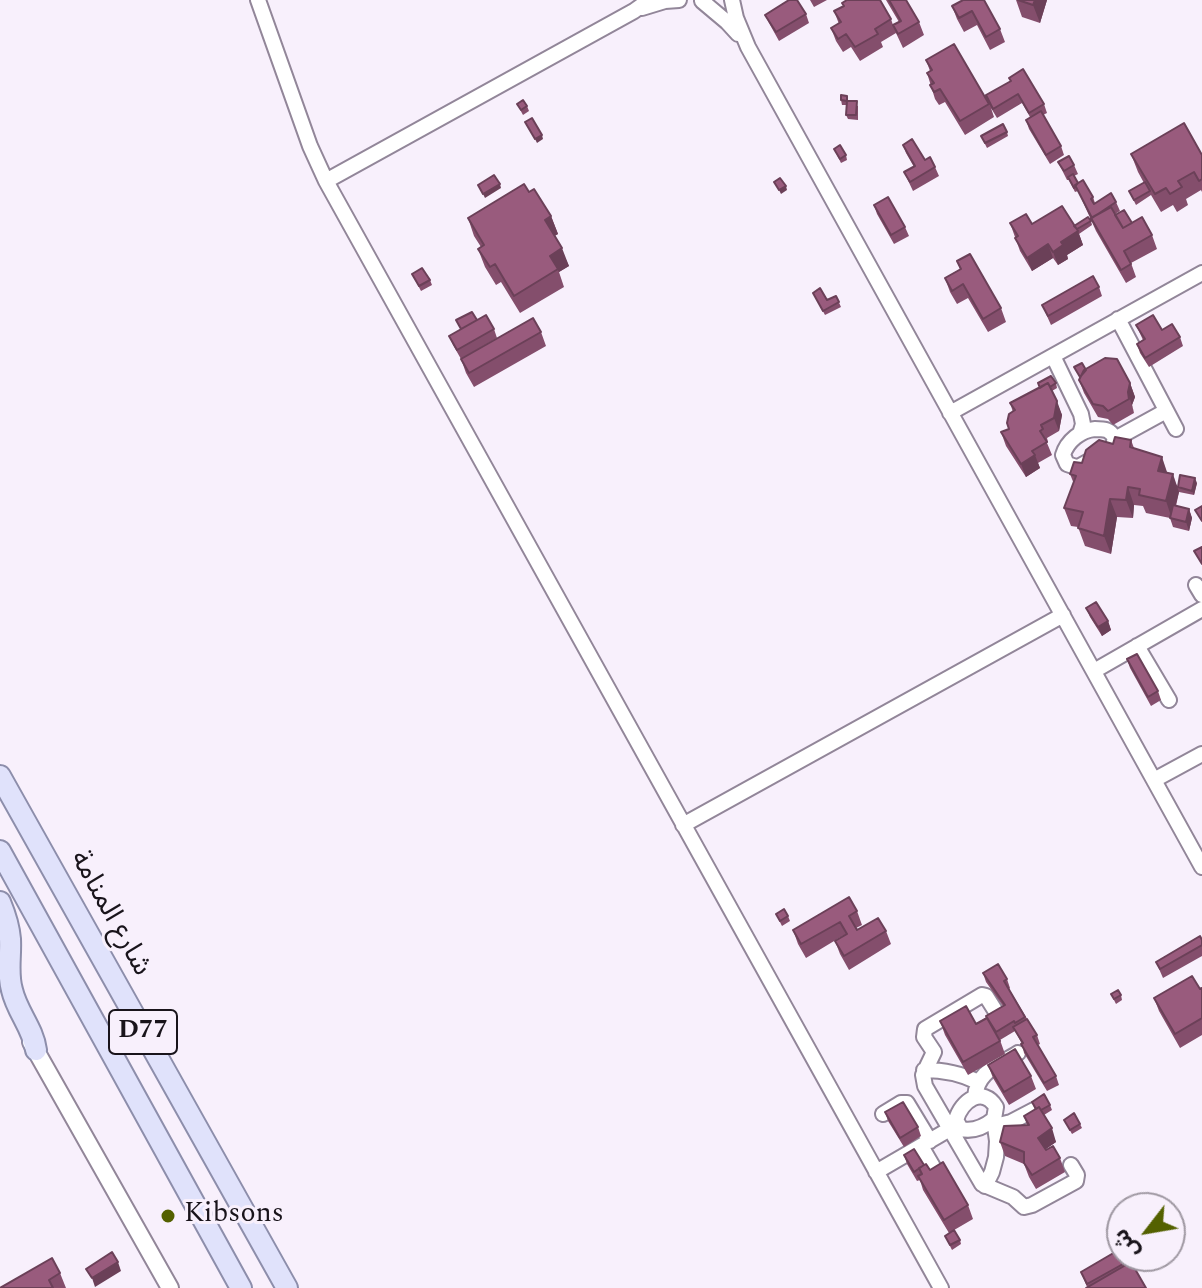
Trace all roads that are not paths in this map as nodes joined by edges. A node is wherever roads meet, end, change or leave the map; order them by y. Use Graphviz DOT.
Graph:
graph roads {
  1 [pos="258,0"];
  2 [pos="649,0"];
  3 [pos="679,0"];
  4 [pos="701,0"];
  5 [pos="714,0"];
  6 [pos="732,0"];
  7 [pos="634,11"];
  8 [pos="748,47"];
  9 [pos="326,181"];
  10 [pos="1202,273"];
  11 [pos="1118,319"];
  12 [pos="1053,356"];
  13 [pos="1166,411"];
  14 [pos="950,413"];
  15 [pos="1176,429"];
  16 [pos="1080,434"];
  17 [pos="1115,439"];
  18 [pos="1202,609"];
  19 [pos="1063,615"];
  20 [pos="1137,646"];
  21 [pos="1094,671"];
  22 [pos="1169,700"];
  23 [pos="1202,754"];
  24 [pos="0,776"];
  25 [pos="1154,780"];
  26 [pos="683,825"];
  27 [pos="0,851"];
  28 [pos="1202,867"];
  29 [pos="0,902"];
  30 [pos="0,989"];
  31 [pos="998,1015"];
  32 [pos="36,1050"];
  33 [pos="1018,1053"];
  34 [pos="924,1070"];
  35 [pos="978,1082"];
  36 [pos="975,1097"];
  37 [pos="1034,1110"];
  38 [pos="883,1114"];
  39 [pos="995,1123"];
  40 [pos="954,1127"];
  41 [pos="926,1144"];
  42 [pos="1071,1165"];
  43 [pos="876,1172"];
  44 [pos="939,1177"];
  45 [pos="985,1186"];
  46 [pos="170,1288"];
  47 [pos="241,1288"];
  48 [pos="287,1288"];
  49 [pos="941,1288"];
  1 -- 9 [label="street"];
  2 -- 7 [label="street"];
  3 -- 7 [label="street"];
  4 -- 5 [label="street"];
  4 -- 8 [label="street"];
  6 -- 8 [label="street"];
  7 -- 9 [label="street"];
  8 -- 14 [label="street"];
  9 -- 26 [label="street"];
  10 -- 11 [label="street"];
  11 -- 12 [label="street"];
  11 -- 13 [label="street"];
  12 -- 14 [label="street"];
  12 -- 16 [label="street"];
  13 -- 15 [label="street"];
  13 -- 17 [label="street"];
  14 -- 19 [label="street"];
  16 -- 17 [label="street"];
  16 -- 17 [label="street"];
  18 -- 20 [label="street"];
  19 -- 21 [label="street"];
  19 -- 26 [label="street"];
  20 -- 21 [label="street"];
  20 -- 22 [label="street"];
  21 -- 25 [label="street"];
  23 -- 25 [label="street"];
  24 -- 48 [label="main road, شارع المنامة / D77"];
  25 -- 28 [label="street"];
  26 -- 43 [label="street"];
  27 -- 47 [label="main road, D77"];
  29 -- 32 [label="main road"];
  30 -- 32 [label="street"];
  31 -- 34 [label="street"];
  32 -- 46 [label="street"];
  33 -- 35 [label="street"];
  34 -- 35 [label="street"];
  34 -- 40 [label="street"];
  35 -- 36 [label="street"];
  36 -- 39 [label="street"];
  36 -- 40 [label="street"];
  37 -- 39 [label="street"];
  38 -- 41 [label="street"];
  39 -- 40 [label="street"];
  39 -- 45 [label="street"];
  40 -- 41 [label="street"];
  40 -- 45 [label="street"];
  41 -- 43 [label="street"];
  41 -- 44 [label="street"];
  42 -- 45 [label="street"];
  43 -- 49 [label="street"];
}
